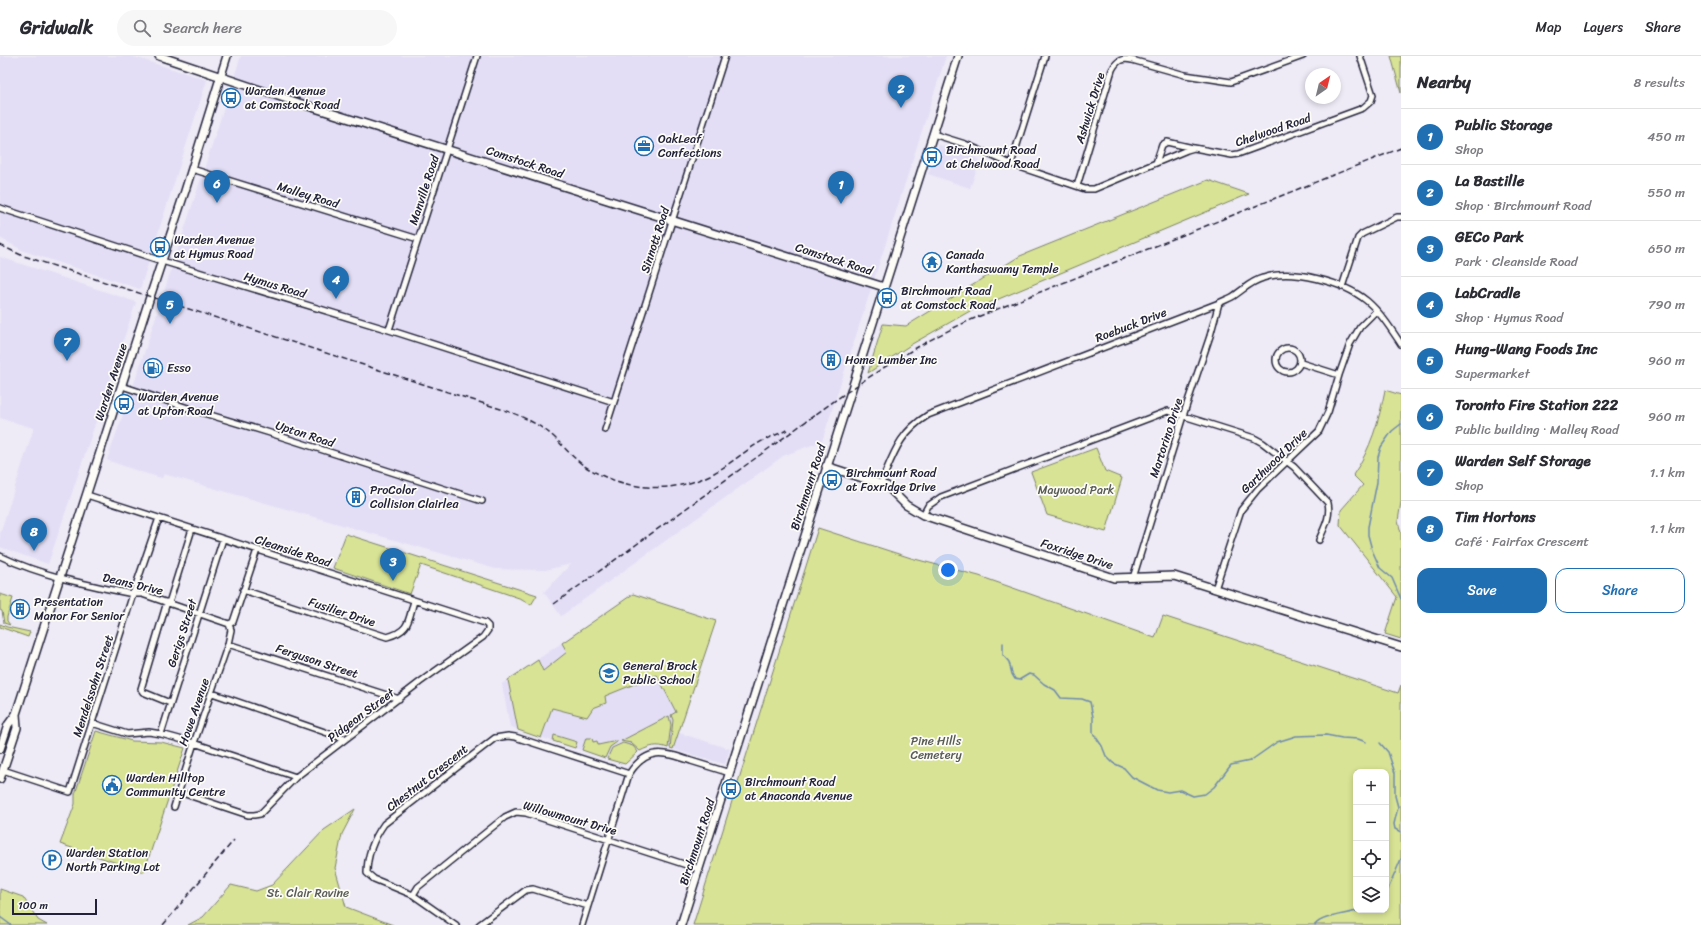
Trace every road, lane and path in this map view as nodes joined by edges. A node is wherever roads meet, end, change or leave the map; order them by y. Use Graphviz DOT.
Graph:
graph roads {
  1 [pos="159,56"];
  2 [pos="227,56"];
  3 [pos="477,56"];
  4 [pos="725,56"];
  5 [pos="958,56"];
  6 [pos="1045,56"];
  7 [pos="1303,56"];
  8 [pos="1360,56"];
  9 [pos="1291,59"];
  10 [pos="220,77"];
  11 [pos="933,134"];
  12 [pos="1194,148"];
  13 [pos="447,149"];
  14 [pos="1156,163"];
  15 [pos="1011,164"];
  16 [pos="192,169"];
  17 [pos="1077,186"];
  18 [pos="0,208"];
  19 [pos="1401,216"];
  20 [pos="672,220"];
  21 [pos="418,239"];
  22 [pos="162,261"];
  23 [pos="884,287"];
  24 [pos="1342,287"];
  25 [pos="1219,304"];
  26 [pos="1376,311"];
  27 [pos="389,330"];
  28 [pos="1401,344"];
  29 [pos="1301,363"];
  30 [pos="1338,375"];
  31 [pos="122,386"];
  32 [pos="614,402"];
  33 [pos="1183,416"];
  34 [pos="605,430"];
  35 [pos="1287,462"];
  36 [pos="826,466"];
  37 [pos="881,483"];
  38 [pos="87,495"];
  39 [pos="482,501"];
  40 [pos="923,515"];
  41 [pos="159,518"];
  42 [pos="192,529"];
  43 [pos="223,539"];
  44 [pos="1319,540"];
  45 [pos="257,550"];
  46 [pos="0,556"];
  47 [pos="60,577"];
  48 [pos="1132,578"];
  49 [pos="1215,589"];
  50 [pos="243,590"];
  51 [pos="133,594"];
  52 [pos="414,601"];
  53 [pos="168,603"];
  54 [pos="199,613"];
  55 [pos="227,623"];
  56 [pos="488,630"];
  57 [pos="228,644"];
  58 [pos="1401,647"];
  59 [pos="212,693"];
  60 [pos="399,699"];
  61 [pos="170,703"];
  62 [pos="16,714"];
  63 [pos="92,723"];
  64 [pos="161,734"];
  65 [pos="345,739"];
  66 [pos="194,743"];
  67 [pos="0,749"];
  68 [pos="3,770"];
  69 [pos="730,773"];
  70 [pos="629,774"];
  71 [pos="296,777"];
  72 [pos="0,779"];
  73 [pos="179,792"];
  74 [pos="174,807"];
  75 [pos="609,839"];
  76 [pos="699,869"];
  77 [pos="413,895"];
  78 [pos="588,906"];
  79 [pos="456,925"];
  80 [pos="479,925"];
  81 [pos="582,925"];
  82 [pos="681,925"];
  1 -- 10 [label="main road, Comstock Road"];
  2 -- 10 [label="main road, Warden Avenue"];
  3 -- 13 [label="street, Manville Road"];
  4 -- 20 [label="street, Sinnott Road"];
  5 -- 11 [label="main road, Birchmount Road"];
  6 -- 15 [label="street"];
  7 -- 9 [label="street, Ashwick Drive"];
  8 -- 12 [label="street, Chelwood Road"];
  9 -- 17 [label="street, Ashwick Drive"];
  10 -- 13 [label="main road, Comstock Road"];
  10 -- 16 [label="main road, Warden Avenue"];
  11 -- 15 [label="street"];
  11 -- 23 [label="main road, Birchmount Road"];
  12 -- 14 [label="street"];
  12 -- 14 [label="street, Chelwood Road"];
  13 -- 20 [label="main road, Comstock Road"];
  13 -- 21 [label="street, Manville Road"];
  14 -- 17 [label="street"];
  15 -- 17 [label="street"];
  16 -- 21 [label="street, Malley Road"];
  16 -- 22 [label="main road, Warden Avenue"];
  18 -- 22 [label="street, Hymus Road"];
  19 -- 24 [label="street"];
  20 -- 23 [label="main road, Comstock Road"];
  20 -- 32 [label="street, Sinnott Road"];
  21 -- 27 [label="street, Manville Road"];
  22 -- 27 [label="street, Hymus Road"];
  22 -- 31 [label="main road, Warden Avenue"];
  23 -- 36 [label="main road, Birchmount Road"];
  24 -- 25 [label="street, Roebuck Drive"];
  24 -- 26 [label="street, Roebuck Drive"];
  25 -- 33 [label="street, Martorino Drive"];
  25 -- 37 [label="street, Roebuck Drive"];
  26 -- 28 [label="street, Roebuck Drive"];
  26 -- 30 [label="street, Garthwood Drive"];
  27 -- 32 [label="street, Hymus Road"];
  29 -- 29 [label="street"];
  29 -- 30 [label="street"];
  30 -- 35 [label="street, Garthwood Drive"];
  31 -- 38 [label="main road, Warden Avenue"];
  31 -- 39 [label="street, Upton Road"];
  32 -- 34 [label="street, Sinnott Road"];
  33 -- 35 [label="street"];
  33 -- 40 [label="street"];
  33 -- 48 [label="street, Martorino Drive"];
  35 -- 44 [label="street"];
  35 -- 49 [label="street, Garthwood Drive"];
  36 -- 37 [label="main road, Foxridge Drive"];
  36 -- 69 [label="main road, Birchmount Road"];
  37 -- 40 [label="main road, Foxridge Drive"];
  38 -- 41 [label="street, Cleanside Road"];
  38 -- 47 [label="main road, Warden Avenue"];
  40 -- 48 [label="main road, Foxridge Drive"];
  41 -- 42 [label="street, Cleanside Road"];
  41 -- 51 [label="street, Mendelssohn Street"];
  42 -- 43 [label="street, Cleanside Road"];
  42 -- 53 [label="street"];
  43 -- 45 [label="street, Cleanside Road"];
  43 -- 54 [label="street, Gerigs Street"];
  45 -- 50 [label="street, Howe Avenue"];
  45 -- 52 [label="street, Cleanside Road"];
  46 -- 47 [label="street, Deans Drive"];
  47 -- 51 [label="street, Deans Drive"];
  47 -- 62 [label="main road, Warden Avenue"];
  48 -- 49 [label="main road, Foxridge Drive"];
  49 -- 58 [label="main road, Foxridge Drive"];
  50 -- 52 [label="street, Fusilier Drive"];
  50 -- 55 [label="street, Howe Avenue"];
  51 -- 53 [label="street, Deans Drive"];
  51 -- 63 [label="street, Mendelssohn Street"];
  52 -- 56 [label="street, Cleanside Road"];
  53 -- 54 [label="street, Deans Drive"];
  53 -- 61 [label="street"];
  54 -- 55 [label="street, Deans Drive"];
  54 -- 61 [label="street, Gerigs Street"];
  55 -- 57 [label="street, Howe Avenue"];
  56 -- 60 [label="street, Pidgeon Street"];
  57 -- 59 [label="street, Howe Avenue"];
  57 -- 60 [label="street, Ferguson Street"];
  59 -- 65 [label="street"];
  59 -- 66 [label="street, Howe Avenue"];
  60 -- 65 [label="street, Pidgeon Street"];
  61 -- 64 [label="street, Gerigs Street"];
  62 -- 67 [label="main road, Warden Avenue"];
  62 -- 68 [label="main road, Warden Avenue"];
  63 -- 64 [label="street"];
  63 -- 68 [label="street, Mendelssohn Street"];
  64 -- 66 [label="street"];
  65 -- 71 [label="street, Pidgeon Street"];
  66 -- 71 [label="street"];
  66 -- 73 [label="street, Howe Avenue"];
  68 -- 72 [label="main road, Warden Avenue"];
  69 -- 70 [label="street"];
  69 -- 76 [label="main road, Birchmount Road"];
  70 -- 75 [label="street"];
  70 -- 77 [label="street, Chestnut Crescent"];
  71 -- 73 [label="street, Pidgeon Street"];
  73 -- 74 [label="street, Howe Avenue"];
  75 -- 76 [label="street, Willowmount Drive"];
  75 -- 77 [label="street, Willowmount Drive"];
  75 -- 78 [label="street"];
  76 -- 82 [label="main road, Birchmount Road"];
  77 -- 79 [label="street, Chestnut Crescent"];
  78 -- 80 [label="street"];
  78 -- 81 [label="street"];
}
